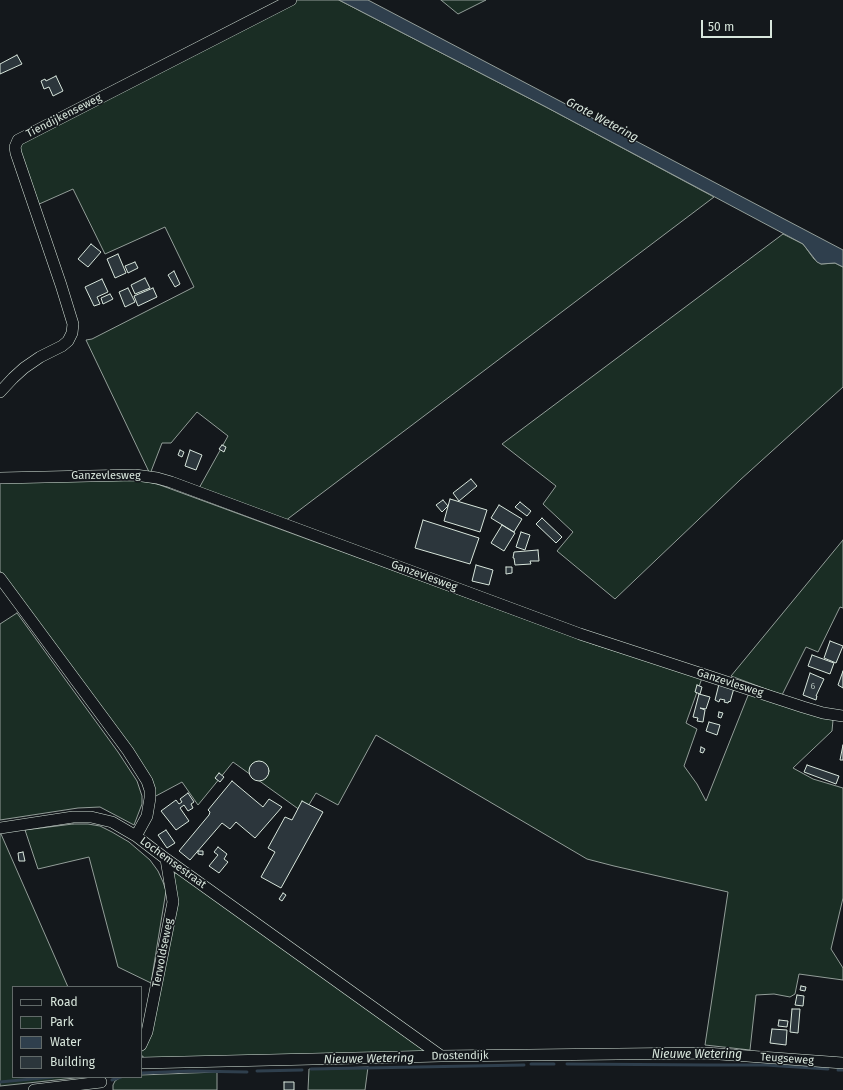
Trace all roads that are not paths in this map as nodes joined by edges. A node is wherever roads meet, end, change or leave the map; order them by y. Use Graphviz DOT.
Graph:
graph roads {
  1 [pos="291,0"];
  2 [pos="0,392"];
  3 [pos="0,478"];
  4 [pos="0,578"];
  5 [pos="843,716"];
  6 [pos="0,828"];
  7 [pos="136,836"];
  8 [pos="166,859"];
  9 [pos="142,1043"];
  10 [pos="706,1053"];
  11 [pos="441,1056"];
  12 [pos="142,1063"];
  13 [pos="843,1063"];
  14 [pos="102,1082"];
  15 [pos="34,1090"];
  1 -- 2 [label="street, Tiendijkenseweg"];
  3 -- 5 [label="street, Ganzevlesweg"];
  4 -- 7 [label="street, Lochemsestraat"];
  6 -- 7 [label="street"];
  7 -- 8 [label="street, Lochemsestraat"];
  8 -- 9 [label="street, Terwoldseweg"];
  8 -- 11 [label="street, Lochemsestraat"];
  10 -- 11 [label="street, Drostendijk"];
  10 -- 13 [label="street, Teugseweg"];
  11 -- 12 [label="street, Drostendijk"];
  14 -- 15 [label="street"];
}
